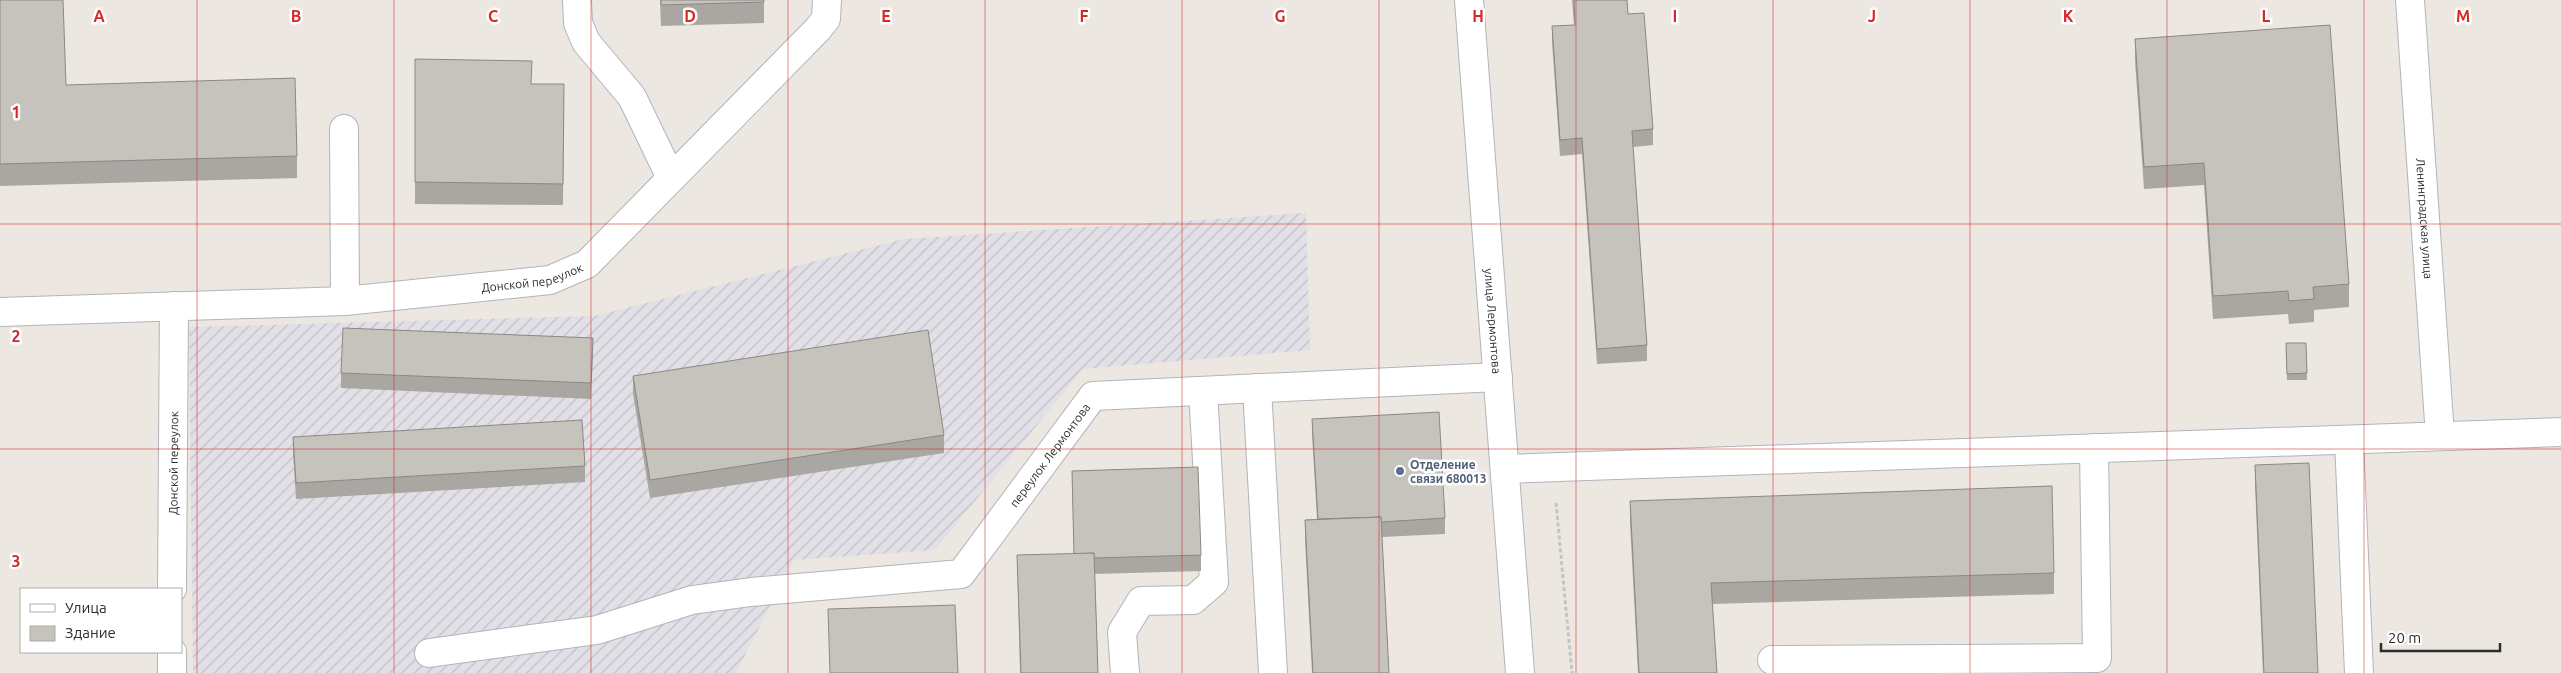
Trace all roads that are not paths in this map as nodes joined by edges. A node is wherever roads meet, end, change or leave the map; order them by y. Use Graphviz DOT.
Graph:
graph roads {
  1 [pos="577,0"];
  2 [pos="826,0"];
  3 [pos="1469,0"];
  4 [pos="2410,0"];
  5 [pos="344,129"];
  6 [pos="671,178"];
  7 [pos="345,301"];
  8 [pos="174,306"];
  9 [pos="0,312"];
  10 [pos="1498,377"];
  11 [pos="1257,388"];
  12 [pos="1204,391"];
  13 [pos="2561,432"];
  14 [pos="2440,436"];
  15 [pos="2349,440"];
  16 [pos="2094,448"];
  17 [pos="1505,469"];
  18 [pos="172,588"];
  19 [pos="1518,644"];
  20 [pos="172,653"];
  21 [pos="429,653"];
  22 [pos="1772,660"];
  23 [pos="172,673"];
  24 [pos="1125,673"];
  25 [pos="1273,673"];
  26 [pos="1510,673"];
  27 [pos="1520,673"];
  28 [pos="2359,673"];
  1 -- 6 [label="street"];
  2 -- 6 [label="street, Донской переулок"];
  3 -- 10 [label="street, улица Лермонтова"];
  4 -- 14 [label="street, Ленинградская улица"];
  5 -- 7 [label="street"];
  6 -- 7 [label="street, Донской переулок"];
  7 -- 8 [label="street, Донской переулок"];
  8 -- 9 [label="street, Донской переулок"];
  8 -- 18 [label="street, Донской переулок"];
  10 -- 11 [label="street, переулок Лермонтова"];
  10 -- 17 [label="street, улица Лермонтова"];
  11 -- 12 [label="street, переулок Лермонтова"];
  11 -- 25 [label="street"];
  12 -- 21 [label="street, переулок Лермонтова"];
  12 -- 24 [label="street"];
  13 -- 14 [label="street"];
  14 -- 15 [label="street"];
  15 -- 16 [label="street"];
  15 -- 28 [label="street"];
  16 -- 17 [label="street"];
  16 -- 22 [label="street"];
  17 -- 19 [label="street, улица Лермонтова"];
  19 -- 26 [label="street, улица Лермонтова"];
  19 -- 27 [label="street, улица Лермонтова"];
  20 -- 23 [label="street"];
}
